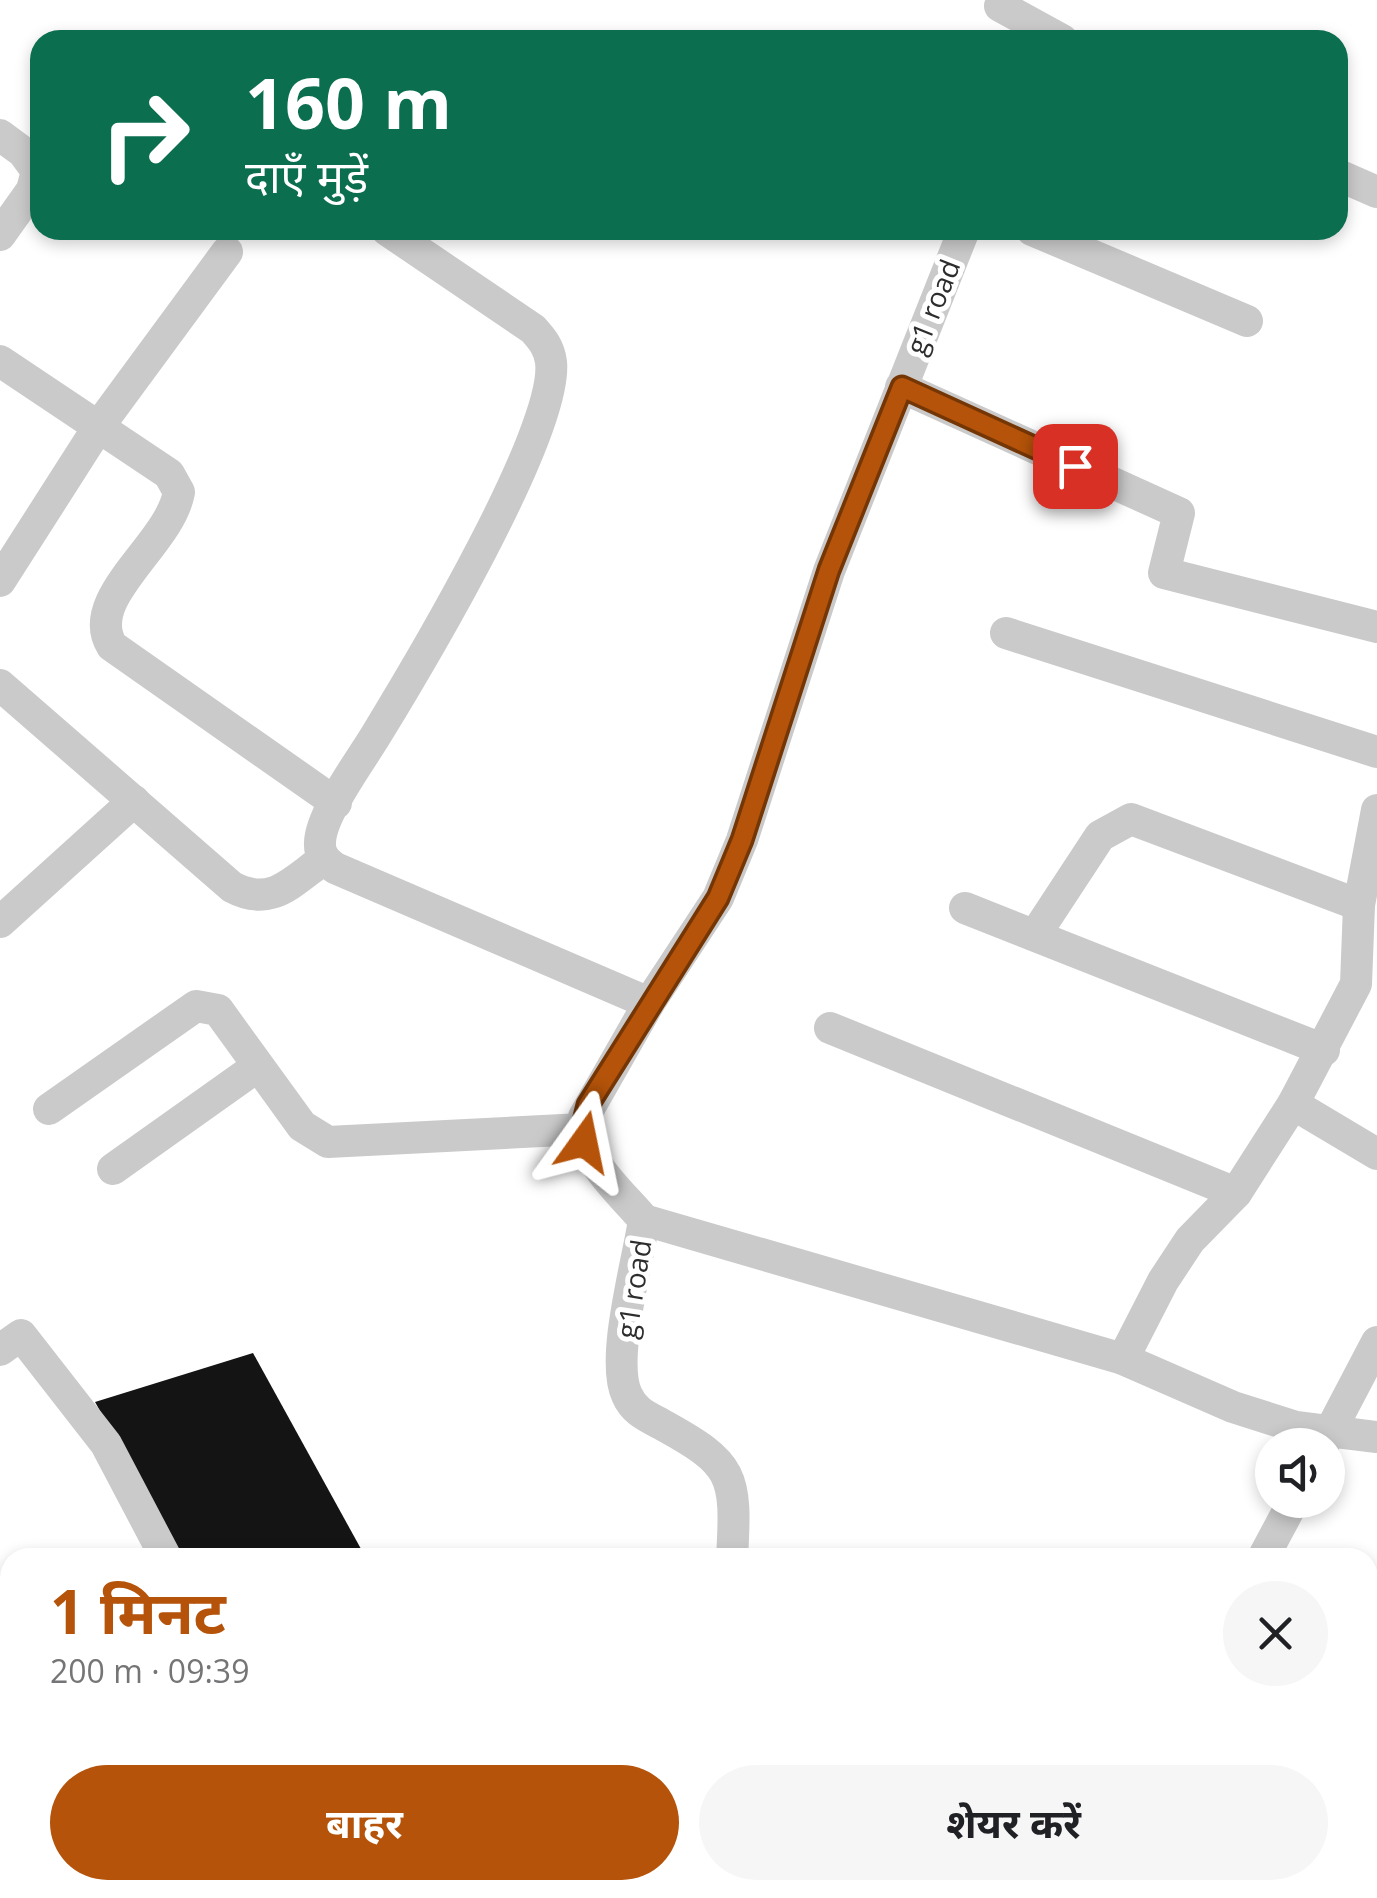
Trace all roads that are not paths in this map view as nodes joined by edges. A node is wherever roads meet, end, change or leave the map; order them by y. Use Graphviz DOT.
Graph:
graph roads {
  1 [pos="1001,3"];
  2 [pos="998,30"];
  3 [pos="1046,30"];
  4 [pos="0,136"];
  5 [pos="30,162"];
  6 [pos="1348,179"];
  7 [pos="1377,192"];
  8 [pos="30,193"];
  9 [pos="0,234"];
  10 [pos="402,240"];
  11 [pos="960,240"];
  12 [pos="1056,240"];
  13 [pos="227,252"];
  14 [pos="1247,321"];
  15 [pos="0,361"];
  16 [pos="902,387"];
  17 [pos="99,426"];
  18 [pos="0,581"];
  19 [pos="1377,628"];
  20 [pos="1006,633"];
  21 [pos="0,685"];
  22 [pos="1377,752"];
  23 [pos="134,801"];
  24 [pos="336,802"];
  25 [pos="1377,810"];
  26 [pos="324,859"];
  27 [pos="1358,905"];
  28 [pos="966,908"];
  29 [pos="0,922"];
  30 [pos="1035,936"];
  31 [pos="649,1003"];
  32 [pos="830,1028"];
  33 [pos="1324,1050"];
  34 [pos="258,1066"];
  35 [pos="1292,1104"];
  36 [pos="49,1109"];
  37 [pos="582,1129"];
  38 [pos="1377,1154"];
  39 [pos="113,1168"];
  40 [pos="1236,1194"];
  41 [pos="644,1220"];
  42 [pos="1377,1342"];
  43 [pos="0,1350"];
  44 [pos="1123,1359"];
  45 [pos="1299,1428"];
  46 [pos="1331,1428"];
  47 [pos="1345,1437"];
  48 [pos="1377,1437"];
  49 [pos="1284,1518"];
  50 [pos="161,1548"];
  51 [pos="732,1548"];
  52 [pos="1268,1548"];
  1 -- 2 [label="street"];
  1 -- 3 [label="street"];
  4 -- 5 [label="street"];
  6 -- 7 [label="street"];
  8 -- 9 [label="street"];
  10 -- 24 [label="street"];
  11 -- 16 [label="street, g1 road"];
  12 -- 14 [label="street"];
  13 -- 17 [label="street"];
  15 -- 17 [label="street"];
  16 -- 19 [label="street"];
  16 -- 31 [label="street, g1 road"];
  17 -- 18 [label="street"];
  17 -- 24 [label="street"];
  20 -- 22 [label="street"];
  21 -- 23 [label="street"];
  23 -- 26 [label="street"];
  23 -- 29 [label="street"];
  24 -- 26 [label="street"];
  25 -- 27 [label="street"];
  26 -- 31 [label="street"];
  27 -- 30 [label="street"];
  27 -- 33 [label="street"];
  28 -- 30 [label="street"];
  30 -- 33 [label="street"];
  31 -- 37 [label="street, g1 road"];
  32 -- 40 [label="street"];
  33 -- 35 [label="street"];
  34 -- 36 [label="street"];
  34 -- 37 [label="street"];
  34 -- 39 [label="street"];
  35 -- 38 [label="street"];
  35 -- 40 [label="street"];
  37 -- 41 [label="street, g1 road"];
  40 -- 44 [label="street"];
  41 -- 44 [label="street"];
  41 -- 51 [label="street, g1 road"];
  42 -- 46 [label="street"];
  43 -- 50 [label="street"];
  44 -- 45 [label="street"];
  47 -- 48 [label="street"];
  49 -- 52 [label="street"];
}
